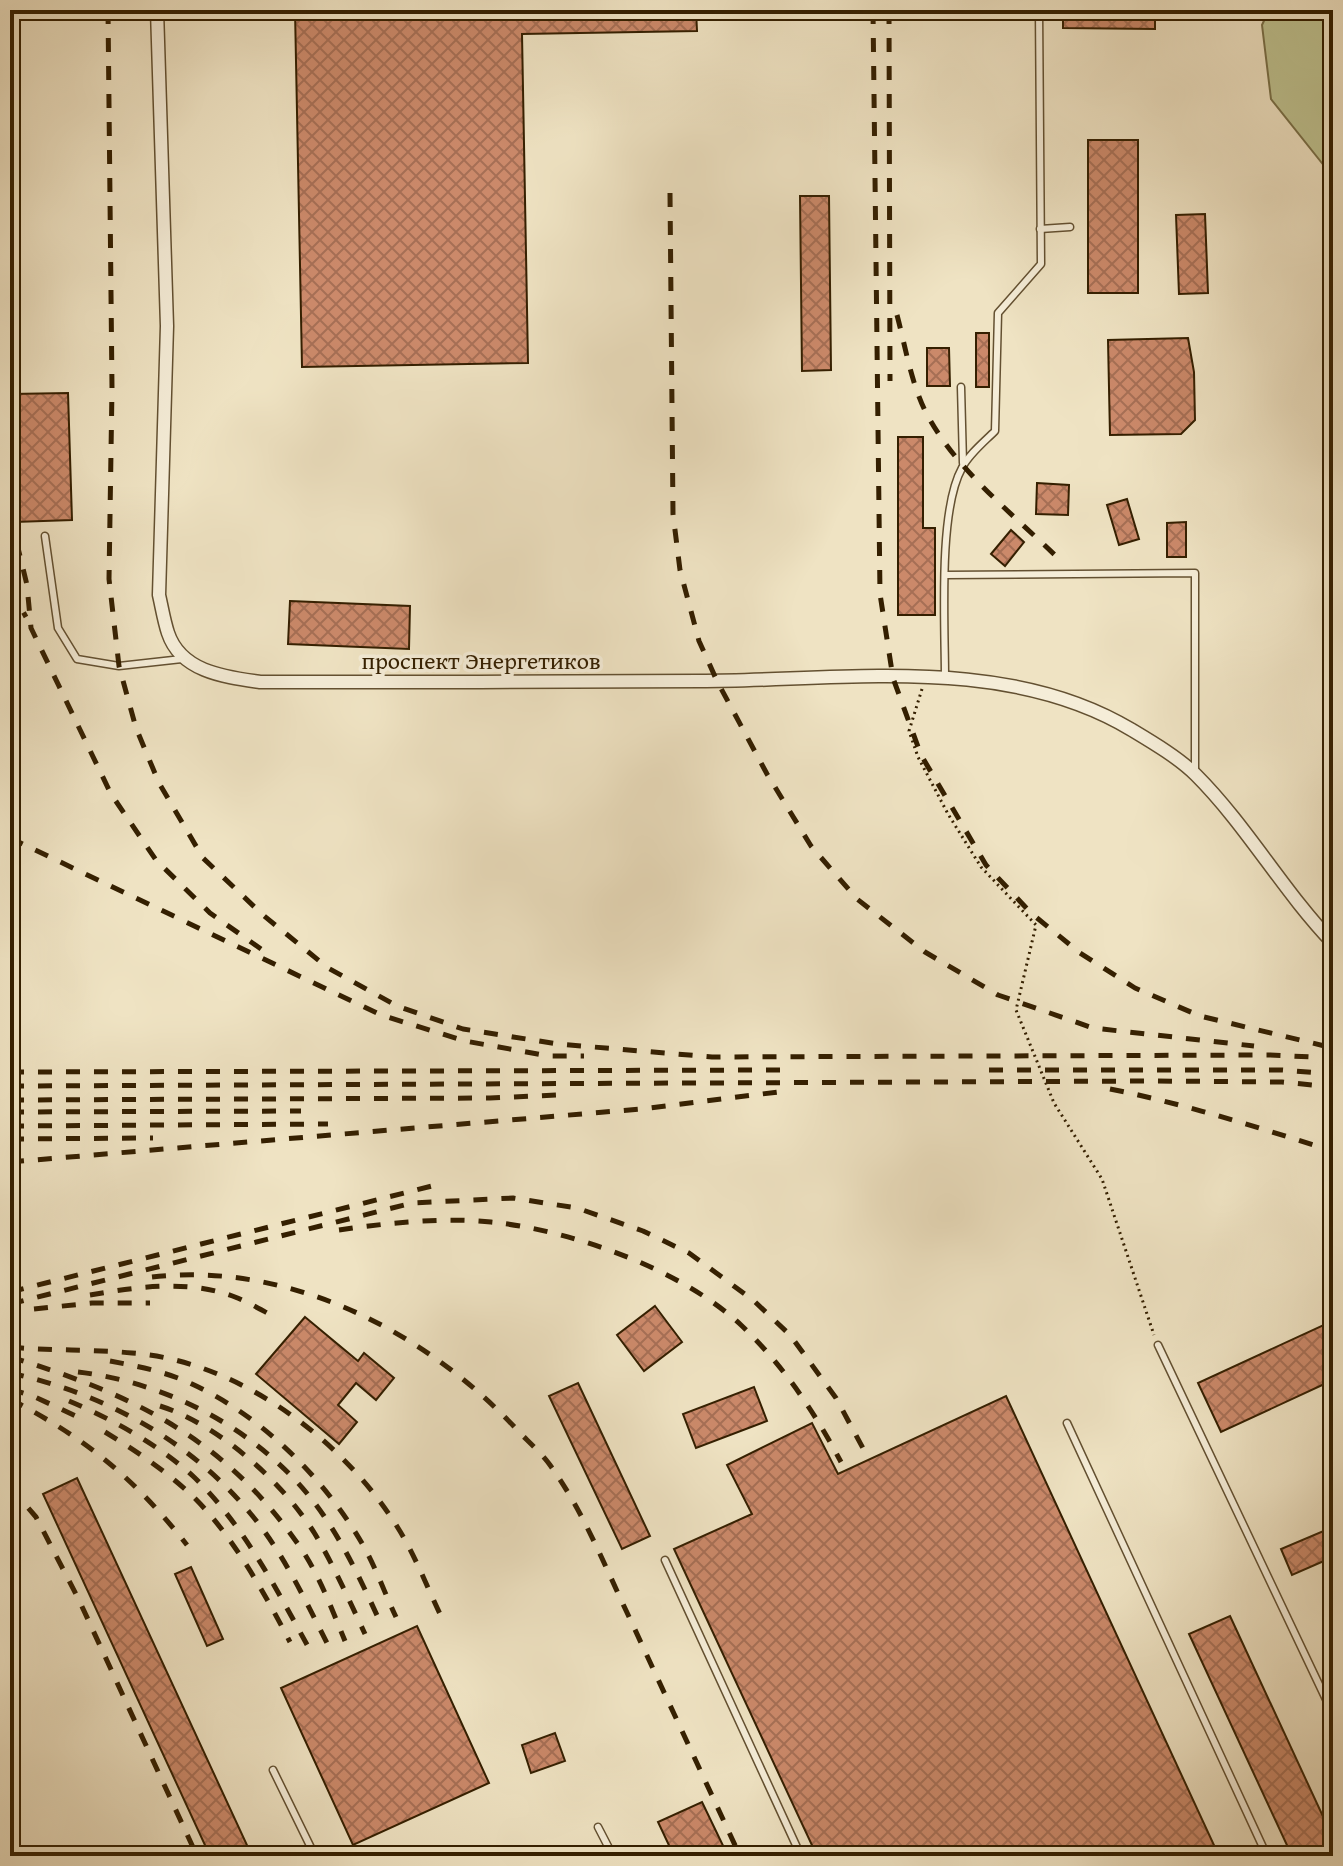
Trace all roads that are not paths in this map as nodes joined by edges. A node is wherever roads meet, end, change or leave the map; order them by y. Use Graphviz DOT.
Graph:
graph roads {
  1 [pos="157,10"];
  2 [pos="1039,10"];
  3 [pos="1070,227"];
  4 [pos="1040,229"];
  5 [pos="961,387"];
  6 [pos="963,465"];
  7 [pos="45,536"];
  8 [pos="945,575"];
  9 [pos="186,659"];
  10 [pos="945,677"];
  11 [pos="1195,773"];
  12 [pos="1333,943"];
  13 [pos="1158,1345"];
  14 [pos="1067,1423"];
  15 [pos="665,1560"];
  16 [pos="1333,1714"];
  17 [pos="273,1770"];
  18 [pos="598,1827"];
  19 [pos="315,1856"];
  20 [pos="613,1856"];
  21 [pos="801,1856"];
  22 [pos="1267,1856"];
  1 -- 9 [label="street"];
  2 -- 4 [label="lane"];
  3 -- 4 [label="lane"];
  4 -- 6 [label="lane"];
  5 -- 6 [label="lane"];
  6 -- 8 [label="lane"];
  7 -- 9 [label="lane"];
  8 -- 10 [label="lane"];
  8 -- 11 [label="lane"];
  9 -- 10 [label="street, проспект Энергетиков"];
  10 -- 11 [label="street, проспект Энергетиков"];
  11 -- 12 [label="street, проспект Энергетиков"];
  13 -- 16 [label="lane"];
  14 -- 22 [label="lane"];
  15 -- 21 [label="lane"];
  17 -- 19 [label="lane"];
  18 -- 20 [label="lane"];
}
